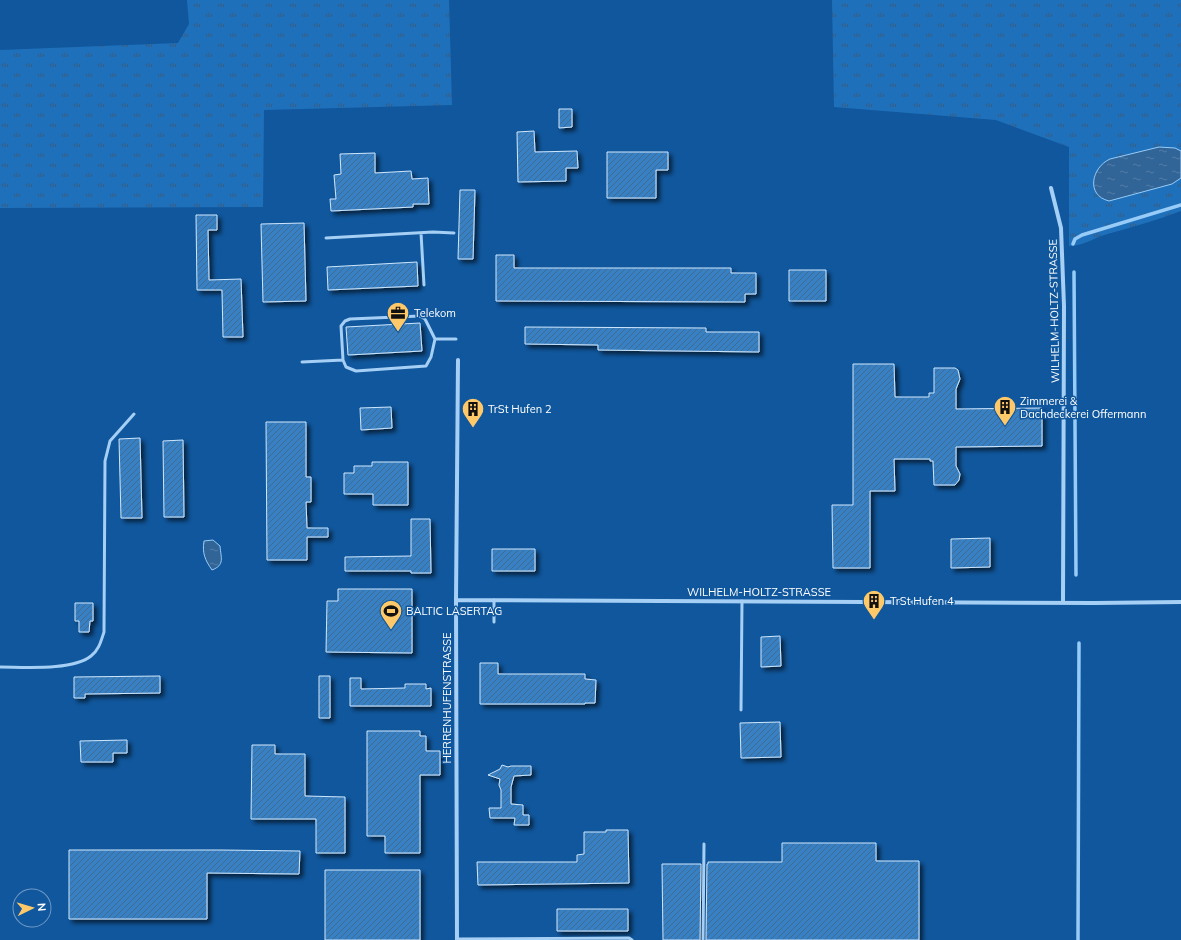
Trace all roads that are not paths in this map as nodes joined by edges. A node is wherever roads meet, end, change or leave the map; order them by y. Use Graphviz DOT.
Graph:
graph roads {
  1 [pos="1051,188"];
  2 [pos="421,233"];
  3 [pos="454,233"];
  4 [pos="326,238"];
  5 [pos="424,285"];
  6 [pos="436,339"];
  7 [pos="456,339"];
  8 [pos="343,360"];
  9 [pos="458,360"];
  10 [pos="302,362"];
  11 [pos="134,414"];
  12 [pos="456,600"];
  13 [pos="494,600"];
  14 [pos="742,601"];
  15 [pos="1181,602"];
  16 [pos="1063,603"];
  17 [pos="494,622"];
  18 [pos="0,667"];
  19 [pos="741,710"];
  20 [pos="704,844"];
  21 [pos="457,940"];
  22 [pos="632,940"];
  23 [pos="703,940"];
  1 -- 16 [label="street, WILHELM-HOLTZ-STRASSE"];
  2 -- 3 [label="lane"];
  2 -- 4 [label="lane"];
  2 -- 5 [label="lane"];
  6 -- 7 [label="lane"];
  6 -- 8 [label="lane"];
  6 -- 8 [label="lane"];
  8 -- 10 [label="lane"];
  9 -- 12 [label="street, HERRENHUFENSTRASSE"];
  11 -- 18 [label="lane"];
  12 -- 13 [label="street, WILHELM-HOLTZ-STRASSE"];
  12 -- 21 [label="street, HERRENHUFENSTRASSE"];
  13 -- 14 [label="street, WILHELM-HOLTZ-STRASSE"];
  13 -- 17 [label="lane"];
  14 -- 16 [label="street, WILHELM-HOLTZ-STRASSE"];
  14 -- 19 [label="lane"];
  15 -- 16 [label="street, WILHELM-HOLTZ-STRASSE"];
  20 -- 23 [label="lane"];
  21 -- 22 [label="lane"];
}
